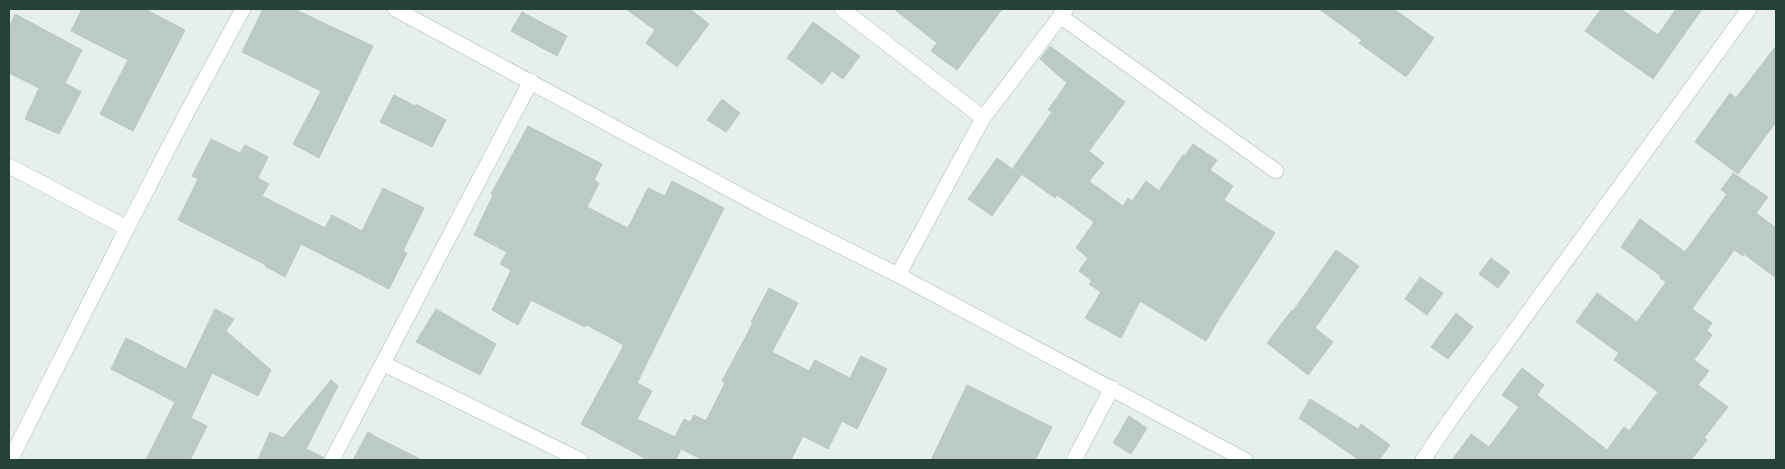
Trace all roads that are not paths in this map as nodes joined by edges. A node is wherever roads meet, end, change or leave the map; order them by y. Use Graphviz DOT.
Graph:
graph roads {
  1 [pos="243,9"];
  2 [pos="395,9"];
  3 [pos="842,9"];
  4 [pos="1749,9"];
  5 [pos="1063,12"];
  6 [pos="531,81"];
  7 [pos="983,118"];
  8 [pos="9,166"];
  9 [pos="1276,171"];
  10 [pos="127,228"];
  11 [pos="898,275"];
  12 [pos="384,364"];
  13 [pos="1112,388"];
  14 [pos="10,460"];
  15 [pos="332,460"];
  16 [pos="580,460"];
  17 [pos="1074,460"];
  18 [pos="1245,460"];
  19 [pos="1423,460"];
  1 -- 10 [label="street"];
  2 -- 6 [label="street"];
  3 -- 7 [label="street"];
  4 -- 19 [label="street"];
  5 -- 7 [label="street"];
  5 -- 9 [label="street"];
  6 -- 11 [label="street"];
  6 -- 12 [label="street"];
  7 -- 11 [label="street"];
  8 -- 10 [label="street"];
  10 -- 14 [label="street"];
  11 -- 13 [label="street"];
  12 -- 15 [label="street"];
  12 -- 16 [label="street"];
  13 -- 17 [label="street"];
  13 -- 18 [label="street"];
}
